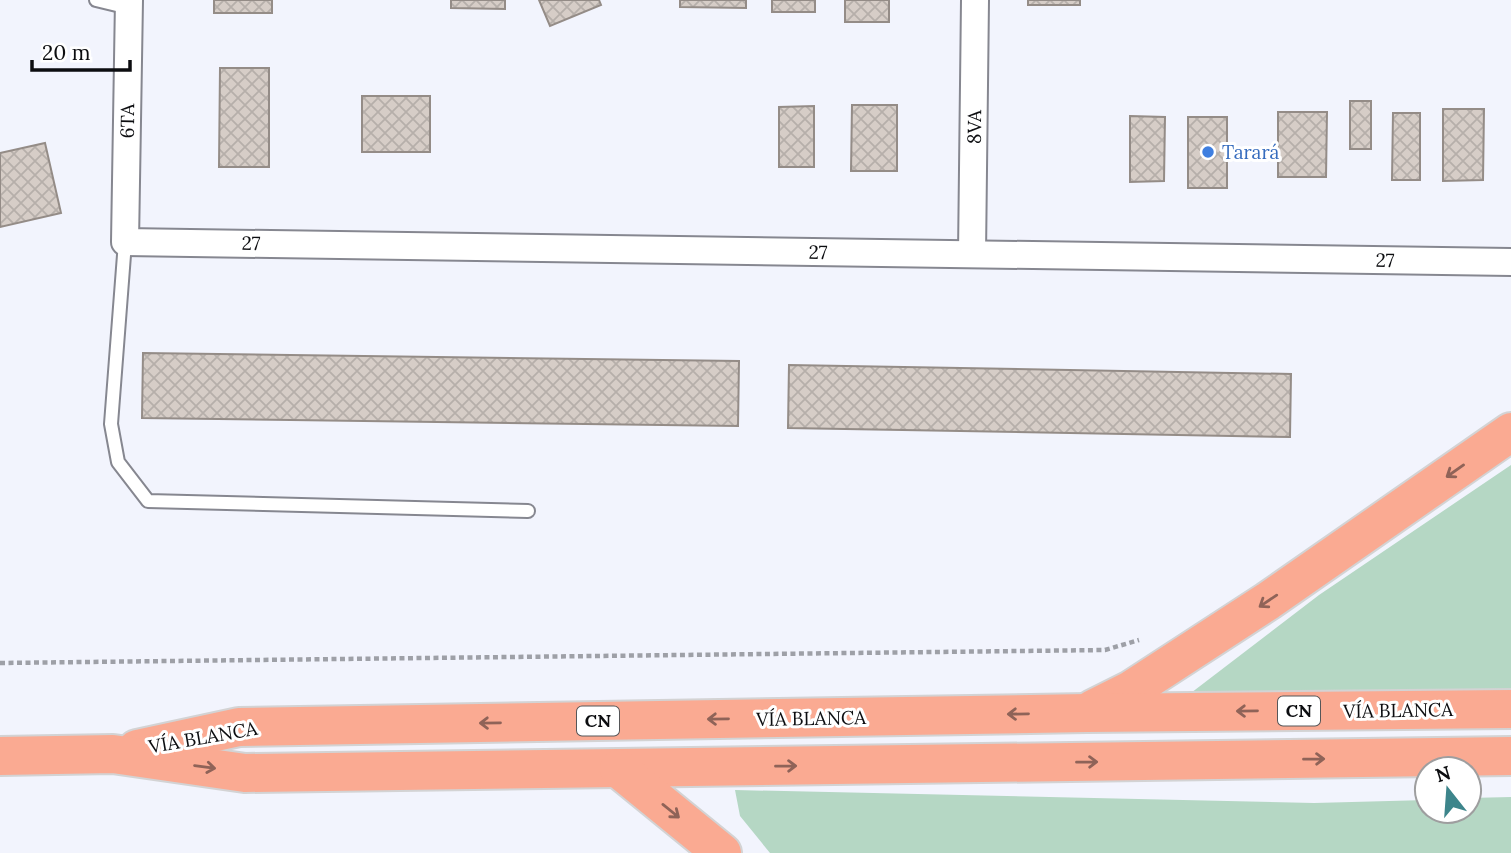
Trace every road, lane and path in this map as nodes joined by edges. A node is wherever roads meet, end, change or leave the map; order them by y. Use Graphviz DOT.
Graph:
graph roads {
  1 [pos="96,0"];
  2 [pos="975,0"];
  3 [pos="129,4"];
  4 [pos="125,242"];
  5 [pos="972,254"];
  6 [pos="1511,262"];
  7 [pos="1511,432"];
  8 [pos="528,511"];
  9 [pos="1142,639"];
  10 [pos="0,663"];
  11 [pos="1511,709"];
  12 [pos="1087,713"];
  13 [pos="567,722"];
  14 [pos="113,754"];
  15 [pos="0,755"];
  16 [pos="1511,756"];
  17 [pos="566,769"];
  18 [pos="619,769"];
  19 [pos="722,853"];
  1 -- 3 [label="lane"];
  2 -- 5 [label="street, 8VA"];
  3 -- 4 [label="street, 6TA"];
  4 -- 5 [label="street, 27"];
  4 -- 8 [label="lane"];
  5 -- 6 [label="street, 27"];
  7 -- 12 [label="highway, one-way"];
  9 -- 10 [label="path"];
  11 -- 12 [label="highway, VÍA BLANCA / CN, one-way"];
  12 -- 13 [label="highway, VÍA BLANCA / CN, one-way"];
  13 -- 14 [label="highway, VÍA BLANCA / CN, one-way"];
  13 -- 17 [label="highway"];
  14 -- 15 [label="highway, VÍA BLANCA / CN"];
  14 -- 17 [label="highway, VÍA BLANCA / CN, one-way"];
  18 -- 16 [label="highway, VÍA BLANCA / CN, one-way"];
  17 -- 18 [label="highway, VÍA BLANCA / CN"];
  18 -- 19 [label="highway, one-way"];
}
